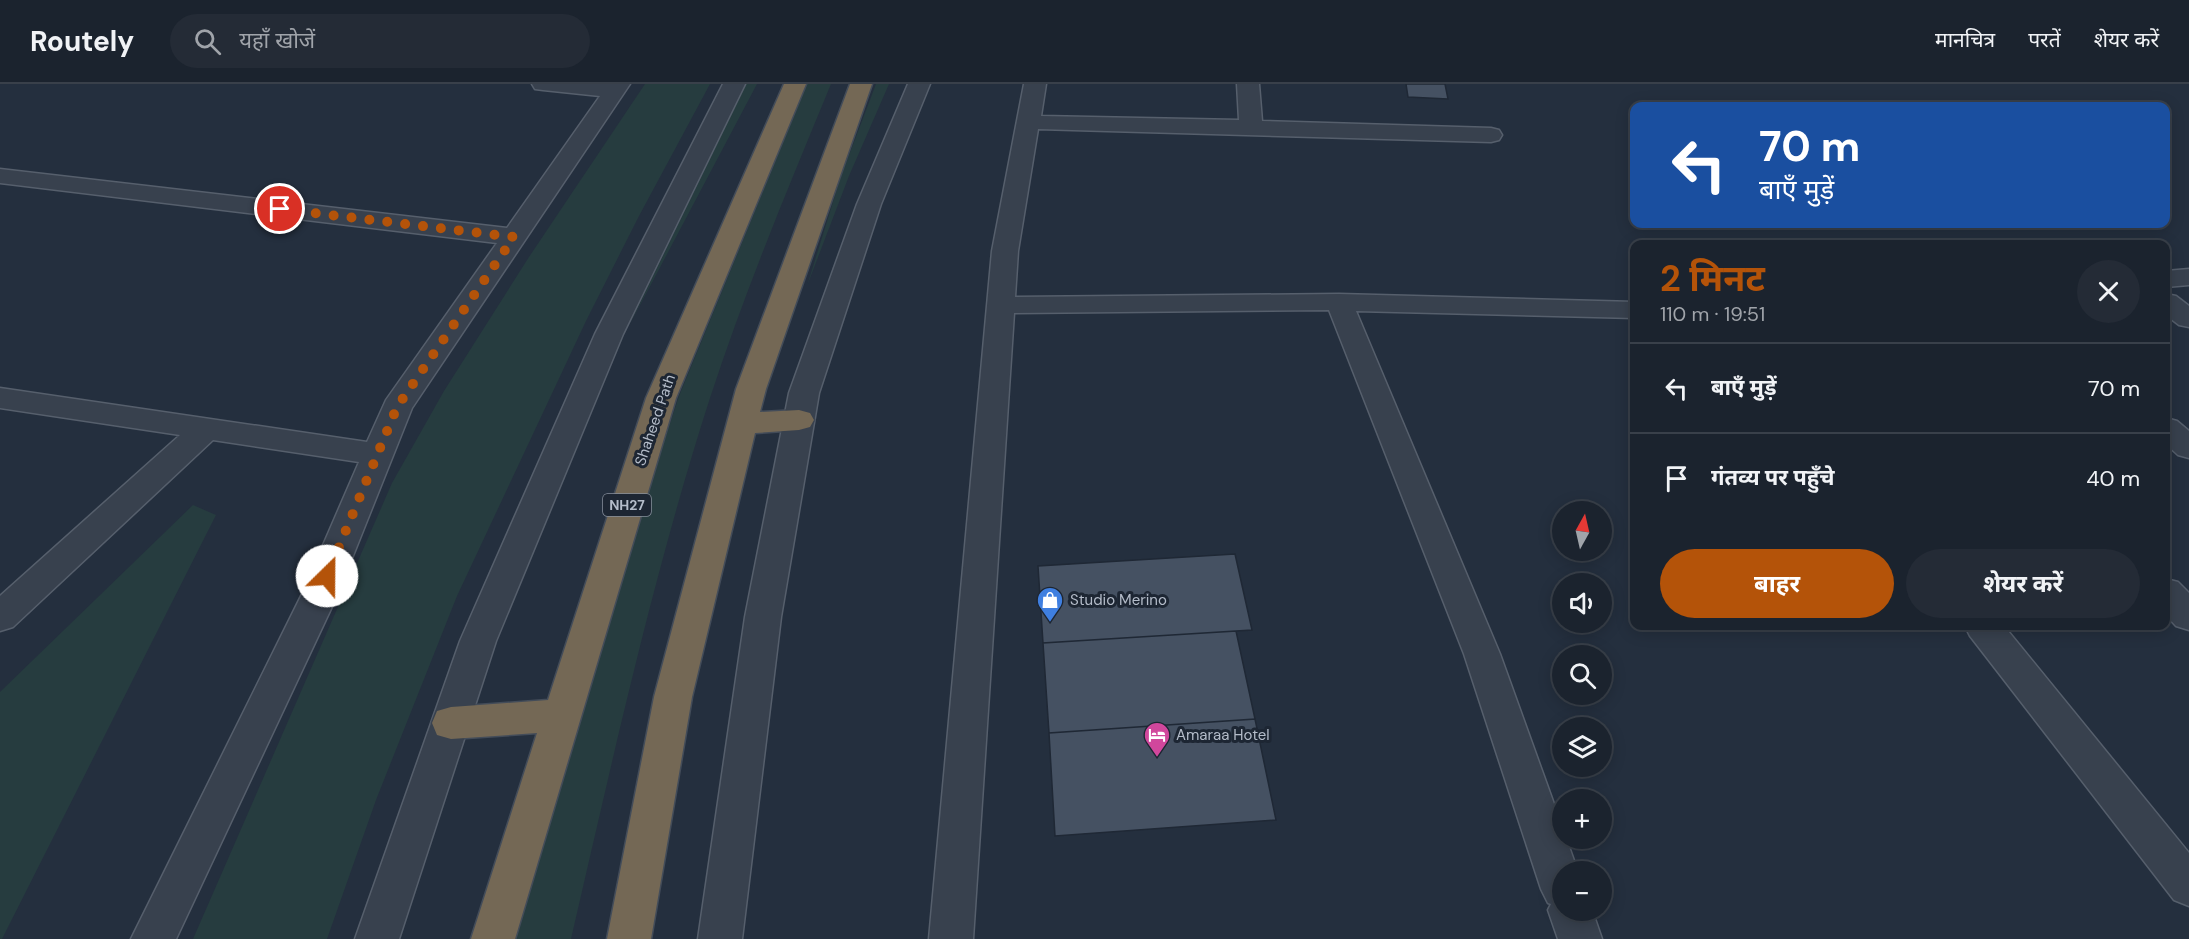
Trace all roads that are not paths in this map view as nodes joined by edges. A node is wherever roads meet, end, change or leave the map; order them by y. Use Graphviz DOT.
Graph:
graph roads {
  1 [pos="543,84"];
  2 [pos="734,84"];
  3 [pos="795,84"];
  4 [pos="861,84"];
  5 [pos="919,84"];
  6 [pos="1035,84"];
  7 [pos="1248,84"];
  8 [pos="617,88"];
  9 [pos="1028,122"];
  10 [pos="1251,127"];
  11 [pos="1491,135"];
  12 [pos="0,176"];
  13 [pos="514,237"];
  14 [pos="2189,278"];
  15 [pos="2170,279"];
  16 [pos="1339,302"];
  17 [pos="1001,304"];
  18 [pos="2170,305"];
  19 [pos="1630,310"];
  20 [pos="2189,319"];
  21 [pos="0,398"];
  22 [pos="799,420"];
  23 [pos="742,423"];
  24 [pos="206,429"];
  25 [pos="2170,431"];
  26 [pos="2189,447"];
  27 [pos="378,454"];
  28 [pos="2170,596"];
  29 [pos="2189,616"];
  30 [pos="0,617"];
  31 [pos="1986,630"];
  32 [pos="563,715"];
  33 [pos="451,723"];
  34 [pos="1553,861"];
  35 [pos="2189,886"];
  36 [pos="1574,921"];
  37 [pos="153,939"];
  38 [pos="377,939"];
  39 [pos="494,939"];
  40 [pos="628,939"];
  41 [pos="720,939"];
  42 [pos="951,939"];
  43 [pos="1580,939"];
  1 -- 8 [label="street"];
  2 -- 33 [label="street"];
  3 -- 32 [label="highway, Shaheed Path / NH27"];
  4 -- 23 [label="highway"];
  5 -- 22 [label="street"];
  6 -- 9 [label="street"];
  7 -- 10 [label="street"];
  8 -- 13 [label="street"];
  9 -- 10 [label="street"];
  9 -- 17 [label="street"];
  10 -- 11 [label="street"];
  12 -- 13 [label="street"];
  13 -- 27 [label="street"];
  14 -- 15 [label="street"];
  16 -- 17 [label="street"];
  16 -- 19 [label="street"];
  16 -- 34 [label="street"];
  17 -- 42 [label="street"];
  18 -- 20 [label="street"];
  21 -- 24 [label="street"];
  22 -- 23 [label="highway"];
  22 -- 41 [label="street"];
  23 -- 40 [label="highway"];
  24 -- 27 [label="street"];
  24 -- 30 [label="street"];
  25 -- 26 [label="street"];
  27 -- 37 [label="street"];
  28 -- 29 [label="street"];
  31 -- 35 [label="street"];
  32 -- 33 [label="highway"];
  32 -- 39 [label="highway, Shaheed Path / NH27"];
  33 -- 38 [label="street"];
  36 -- 43 [label="street"];
}
